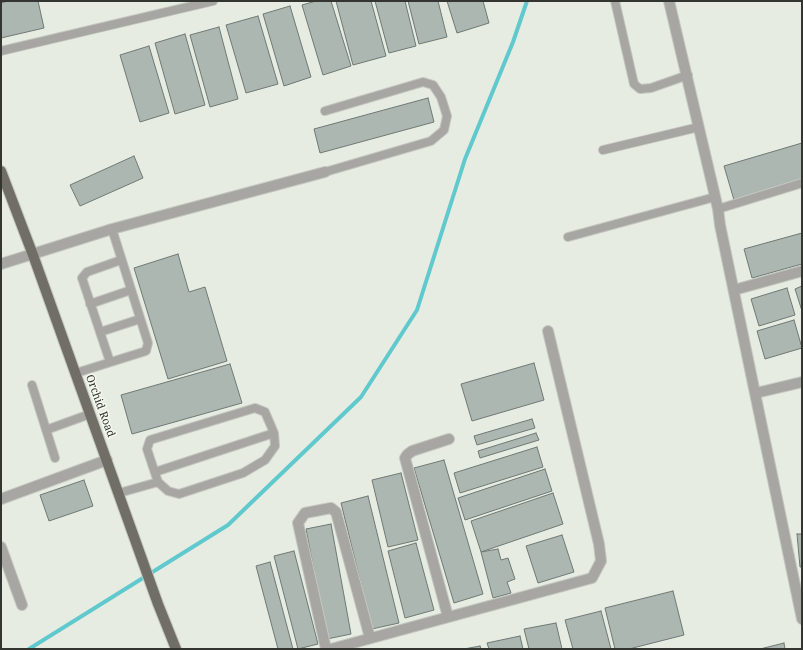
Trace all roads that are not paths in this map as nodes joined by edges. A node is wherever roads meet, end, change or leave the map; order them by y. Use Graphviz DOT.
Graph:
graph roads {
  1 [pos="213,1"];
  2 [pos="615,1"];
  3 [pos="669,1"];
  4 [pos="1,51"];
  5 [pos="688,75"];
  6 [pos="325,111"];
  7 [pos="699,127"];
  8 [pos="603,150"];
  9 [pos="1,171"];
  10 [pos="325,172"];
  11 [pos="802,184"];
  12 [pos="715,197"];
  13 [pos="718,209"];
  14 [pos="112,229"];
  15 [pos="568,238"];
  16 [pos="33,255"];
  17 [pos="121,260"];
  18 [pos="1,264"];
  19 [pos="802,271"];
  20 [pos="131,290"];
  21 [pos="734,290"];
  22 [pos="90,304"];
  23 [pos="140,319"];
  24 [pos="548,331"];
  25 [pos="100,332"];
  26 [pos="110,362"];
  27 [pos="76,373"];
  28 [pos="802,382"];
  29 [pos="32,385"];
  30 [pos="756,393"];
  31 [pos="90,414"];
  32 [pos="46,430"];
  33 [pos="274,433"];
  34 [pos="449,440"];
  35 [pos="55,458"];
  36 [pos="107,460"];
  37 [pos="154,472"];
  38 [pos="158,482"];
  39 [pos="119,493"];
  40 [pos="1,499"];
  41 [pos="1,547"];
  42 [pos="22,605"];
  43 [pos="448,617"];
  44 [pos="802,618"];
  45 [pos="370,638"];
  46 [pos="176,649"];
  47 [pos="326,649"];
  48 [pos="331,649"];
  1 -- 4 [label="lane"];
  2 -- 5 [label="lane"];
  3 -- 5 [label="street"];
  5 -- 7 [label="street"];
  6 -- 10 [label="lane"];
  7 -- 8 [label="lane"];
  7 -- 12 [label="street"];
  9 -- 16 [label="main road, Orchid Road"];
  10 -- 14 [label="street"];
  11 -- 13 [label="lane"];
  12 -- 13 [label="street"];
  12 -- 15 [label="lane"];
  13 -- 21 [label="street"];
  14 -- 16 [label="street"];
  14 -- 17 [label="lane"];
  16 -- 18 [label="street"];
  16 -- 27 [label="main road, Orchid Road"];
  17 -- 20 [label="lane"];
  17 -- 22 [label="lane"];
  19 -- 21 [label="street"];
  20 -- 22 [label="lane"];
  20 -- 23 [label="lane"];
  21 -- 30 [label="street"];
  22 -- 25 [label="lane"];
  23 -- 25 [label="lane"];
  23 -- 26 [label="lane"];
  24 -- 43 [label="street"];
  25 -- 26 [label="lane"];
  26 -- 27 [label="lane"];
  27 -- 31 [label="main road, Orchid Road"];
  28 -- 30 [label="street"];
  29 -- 32 [label="lane"];
  30 -- 44 [label="street"];
  31 -- 32 [label="lane"];
  31 -- 36 [label="main road, Orchid Road"];
  32 -- 35 [label="lane"];
  33 -- 37 [label="lane"];
  33 -- 37 [label="lane"];
  33 -- 38 [label="lane"];
  34 -- 43 [label="street"];
  36 -- 39 [label="main road, Orchid Road"];
  36 -- 40 [label="street"];
  37 -- 38 [label="lane"];
  38 -- 39 [label="lane"];
  39 -- 46 [label="main road, Orchid Road"];
  41 -- 42 [label="street"];
  43 -- 45 [label="street"];
  45 -- 47 [label="street"];
  45 -- 48 [label="street"];
}
